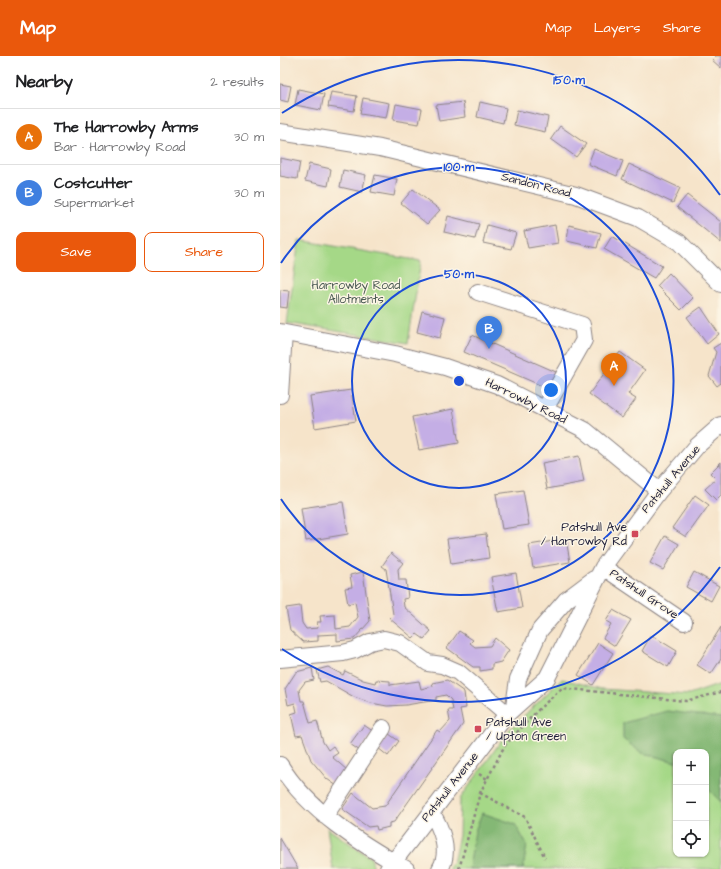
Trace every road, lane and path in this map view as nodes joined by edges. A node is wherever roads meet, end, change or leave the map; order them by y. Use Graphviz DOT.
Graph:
graph roads {
  1 [pos="280,132"];
  2 [pos="721,284"];
  3 [pos="478,292"];
  4 [pos="282,333"];
  5 [pos="280,395"];
  6 [pos="545,410"];
  7 [pos="721,424"];
  8 [pos="659,491"];
  9 [pos="600,572"];
  10 [pos="684,622"];
  11 [pos="280,659"];
  12 [pos="721,692"];
  13 [pos="510,710"];
  14 [pos="383,728"];
  15 [pos="281,769"];
  16 [pos="480,794"];
  17 [pos="431,812"];
  18 [pos="325,816"];
  19 [pos="545,858"];
  20 [pos="396,867"];
  21 [pos="440,869"];
  22 [pos="459,869"];
  1 -- 2 [label="street, Sandon Road"];
  3 -- 6 [label="street"];
  4 -- 5 [label="street"];
  4 -- 6 [label="street, Harrowby Road"];
  6 -- 8 [label="street, Harrowby Road"];
  7 -- 8 [label="street, Patshull Avenue"];
  8 -- 9 [label="street, Patshull Avenue"];
  9 -- 10 [label="street, Patshull Grove"];
  9 -- 13 [label="street, Patshull Avenue"];
  9 -- 13 [label="street, Patshull Avenue"];
  11 -- 13 [label="street"];
  12 -- 16 [label="path"];
  13 -- 17 [label="street, Patshull Avenue"];
  14 -- 18 [label="street"];
  15 -- 18 [label="street"];
  16 -- 19 [label="path"];
  16 -- 22 [label="path"];
  17 -- 20 [label="street, Patshull Avenue"];
  17 -- 21 [label="street"];
  18 -- 20 [label="street"];
}
